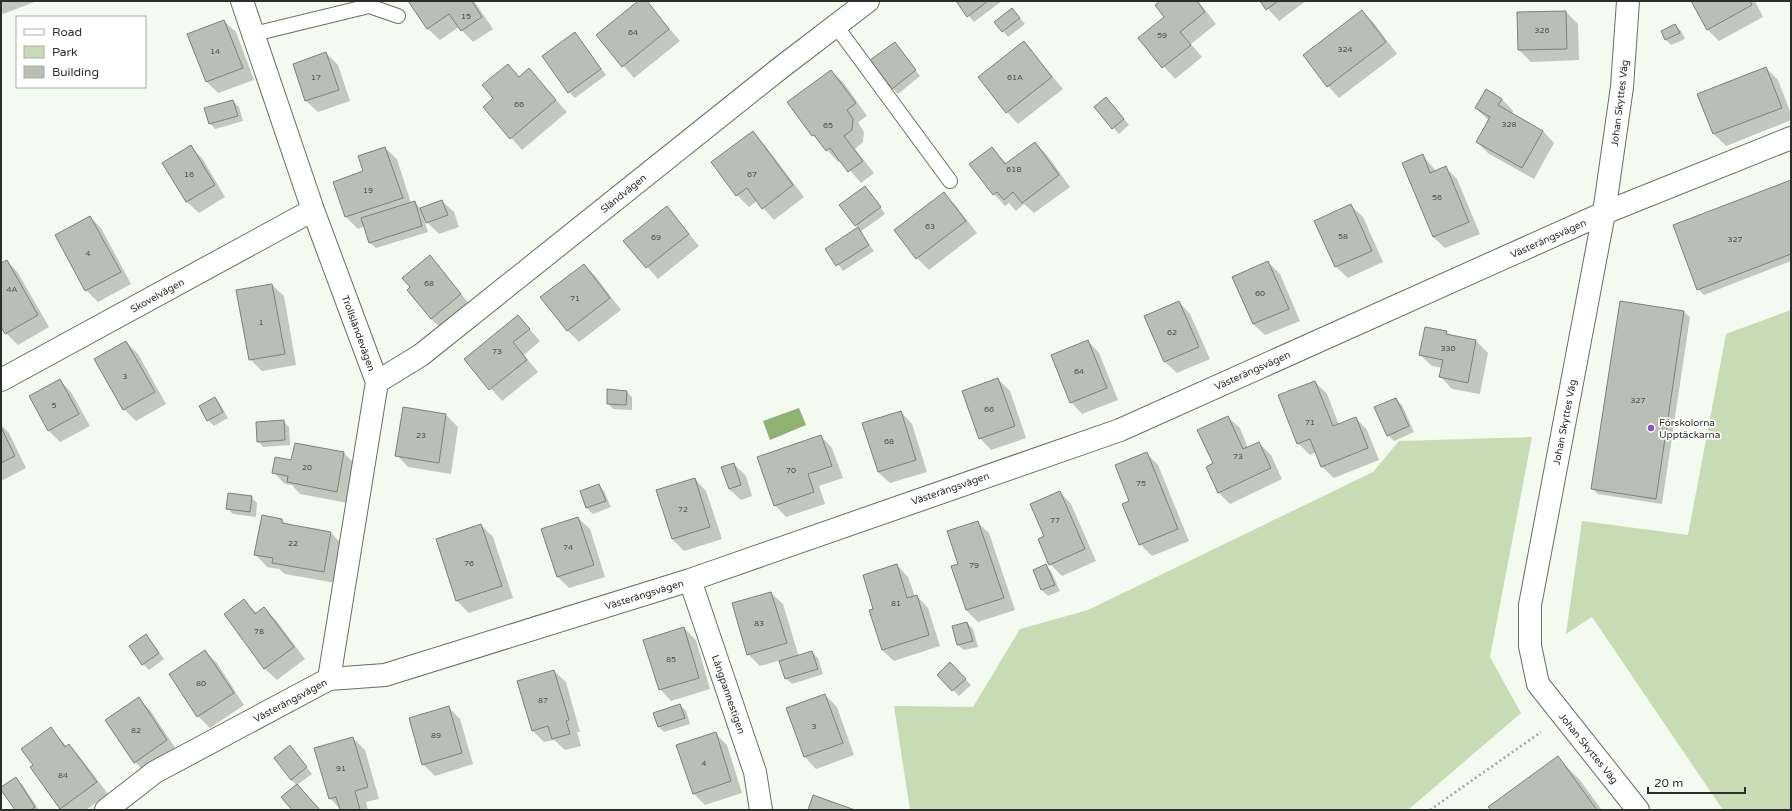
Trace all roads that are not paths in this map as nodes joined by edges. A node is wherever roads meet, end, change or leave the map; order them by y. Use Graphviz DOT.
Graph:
graph roads {
  1 [pos="242,1"];
  2 [pos="868,1"];
  3 [pos="1628,1"];
  4 [pos="398,16"];
  5 [pos="836,26"];
  6 [pos="254,34"];
  7 [pos="1791,138"];
  8 [pos="950,181"];
  9 [pos="313,210"];
  10 [pos="1604,213"];
  11 [pos="1,380"];
  12 [pos="377,382"];
  13 [pos="690,580"];
  14 [pos="329,679"];
  15 [pos="106,810"];
  16 [pos="761,810"];
  17 [pos="1638,810"];
  1 -- 6 [label="street, Trollsländevägen"];
  2 -- 5 [label="street, Sländvägen"];
  3 -- 10 [label="street, Johan Skyttes Väg"];
  4 -- 6 [label="lane"];
  5 -- 8 [label="lane"];
  5 -- 12 [label="street, Sländvägen"];
  6 -- 9 [label="street, Trollsländevägen"];
  7 -- 10 [label="street, Västerängsvägen"];
  9 -- 11 [label="street, Skovelvägen"];
  9 -- 12 [label="street, Trollsländevägen"];
  10 -- 13 [label="street, Västerängsvägen"];
  10 -- 17 [label="street, Johan Skyttes Väg"];
  12 -- 14 [label="street, Trollsländevägen"];
  13 -- 14 [label="street, Västerängsvägen"];
  13 -- 16 [label="street, Långpannestigen"];
  14 -- 15 [label="street, Västerängsvägen"];
}
